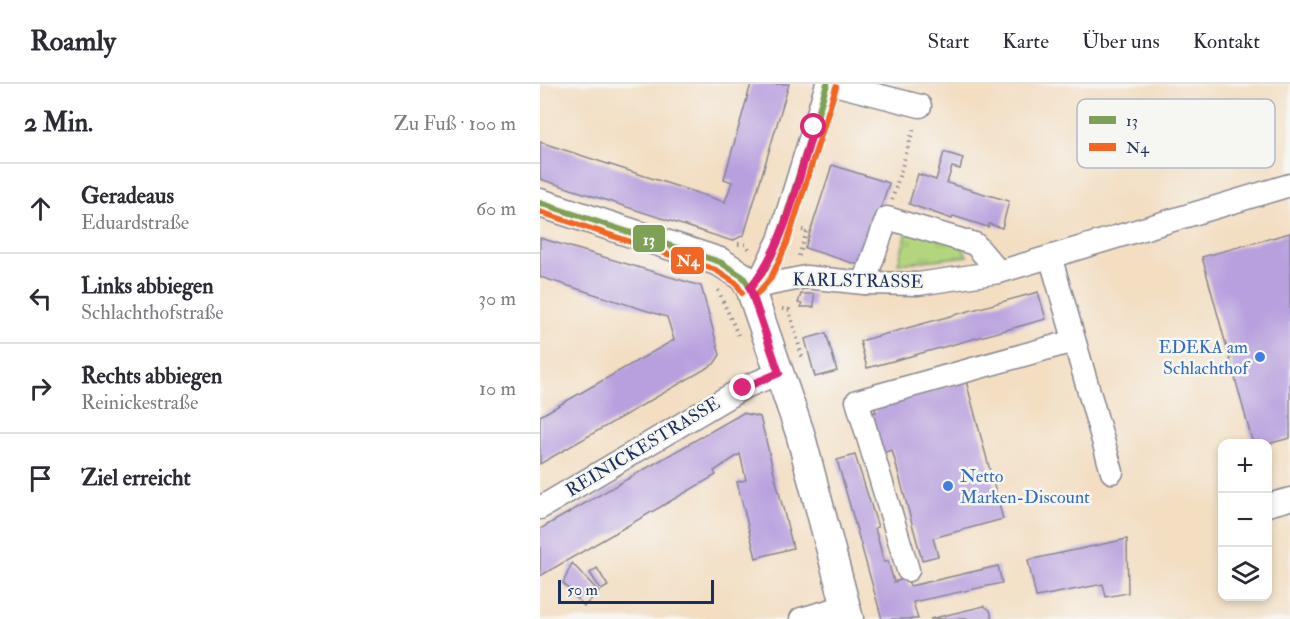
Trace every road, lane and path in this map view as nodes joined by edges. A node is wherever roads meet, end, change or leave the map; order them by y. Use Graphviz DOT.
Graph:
graph roads {
  1 [pos="827,84"];
  2 [pos="834,84"];
  3 [pos="920,106"];
  4 [pos="1290,185"];
  5 [pos="540,203"];
  6 [pos="887,218"];
  7 [pos="1051,259"];
  8 [pos="999,272"];
  9 [pos="864,283"];
  10 [pos="750,288"];
  11 [pos="1074,341"];
  12 [pos="779,373"];
  13 [pos="1112,472"];
  14 [pos="1290,499"];
  15 [pos="1272,504"];
  16 [pos="540,508"];
  17 [pos="908,570"];
  18 [pos="847,613"];
  19 [pos="801,619"];
  1 -- 10 [label="street"];
  2 -- 3 [label="street"];
  3 -- 6 [label="path"];
  4 -- 7 [label="street, KARLSTRASSE"];
  5 -- 10 [label="main road"];
  6 -- 8 [label="street"];
  6 -- 9 [label="street"];
  7 -- 8 [label="street, KARLSTRASSE"];
  7 -- 11 [label="street"];
  8 -- 9 [label="street, KARLSTRASSE"];
  9 -- 10 [label="street, KARLSTRASSE"];
  10 -- 12 [label="main road"];
  11 -- 13 [label="street"];
  11 -- 17 [label="street"];
  12 -- 16 [label="street, REINICKESTRASSE"];
  12 -- 18 [label="main road"];
  14 -- 15 [label="street"];
  18 -- 19 [label="street"];
}
